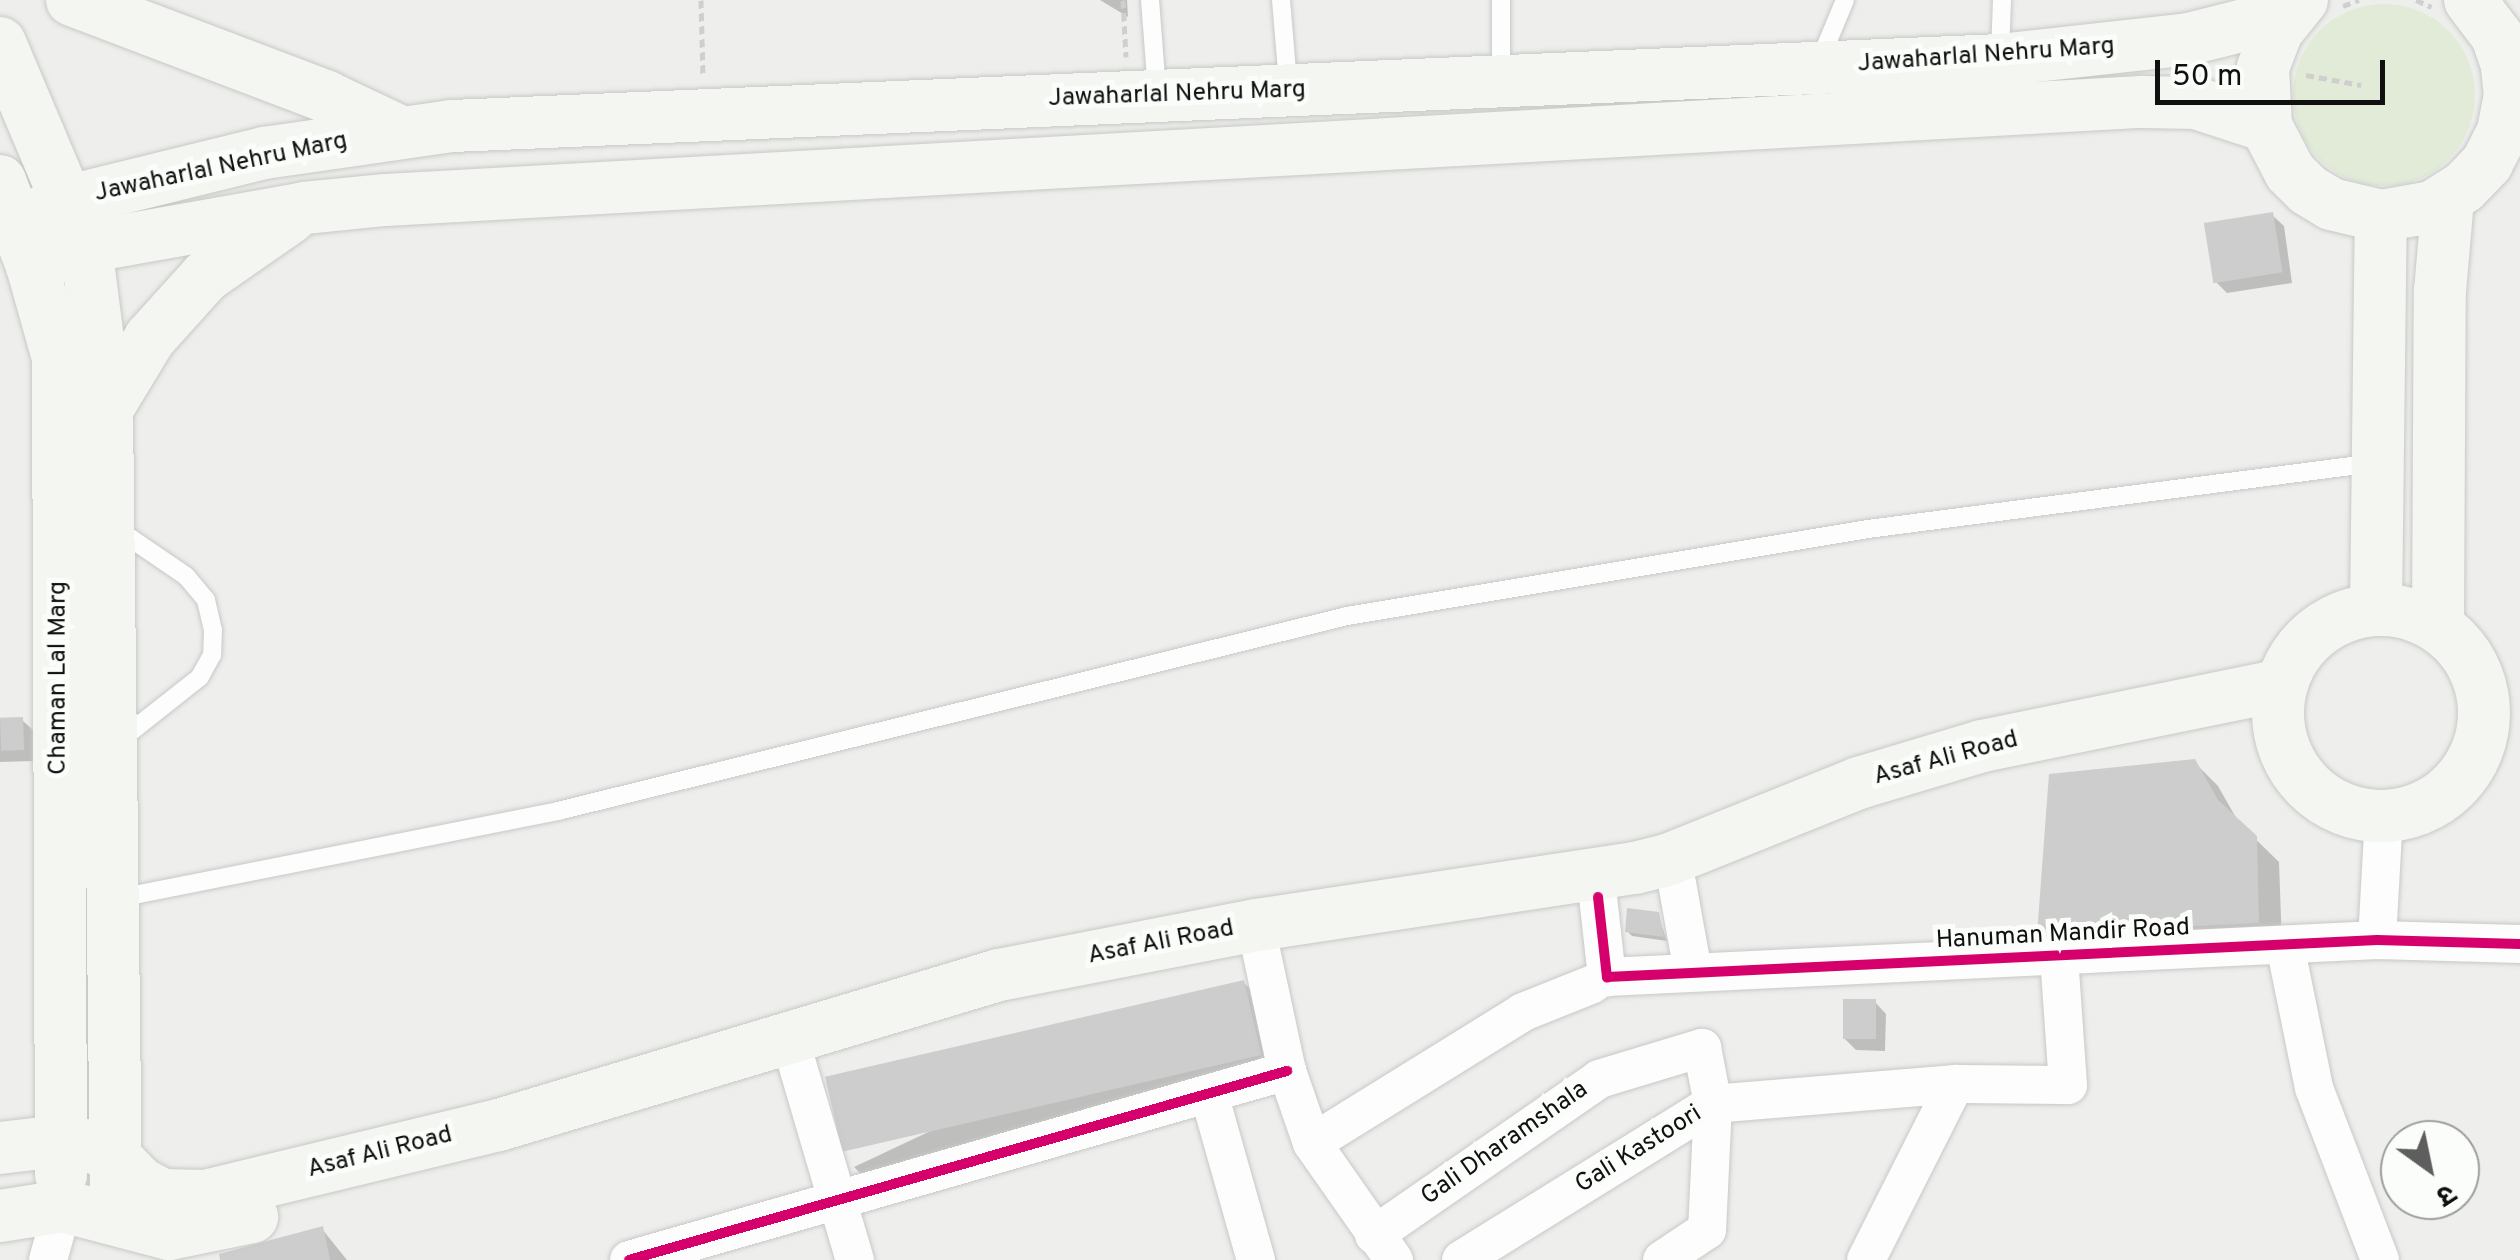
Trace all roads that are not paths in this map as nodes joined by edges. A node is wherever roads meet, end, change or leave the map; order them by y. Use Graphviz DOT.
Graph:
graph roads {
  1 [pos="1150,0"];
  2 [pos="1281,0"];
  3 [pos="1502,0"];
  4 [pos="1844,0"];
  5 [pos="2002,0"];
  6 [pos="96,5"];
  7 [pos="2307,9"];
  8 [pos="2205,19"];
  9 [pos="2496,24"];
  10 [pos="0,44"];
  11 [pos="1999,60"];
  12 [pos="1817,68"];
  13 [pos="1501,81"];
  14 [pos="1288,90"];
  15 [pos="1142,96"];
  16 [pos="2515,96"];
  17 [pos="2266,126"];
  18 [pos="401,132"];
  19 [pos="2448,199"];
  20 [pos="304,208"];
  21 [pos="2381,216"];
  22 [pos="12,224"];
  23 [pos="78,224"];
  24 [pos="107,409"];
  25 [pos="2374,463"];
  26 [pos="108,524"];
  27 [pos="2376,609"];
  28 [pos="2438,626"];
  29 [pos="2501,689"];
  30 [pos="2279,701"];
  31 [pos="2500,747"];
  32 [pos="111,748"];
  33 [pos="2384,816"];
  34 [pos="1677,883"];
  35 [pos="1598,897"];
  36 [pos="113,899"];
  37 [pos="2377,940"];
  38 [pos="2284,944"];
  39 [pos="2518,947"];
  40 [pos="1261,950"];
  41 [pos="2059,955"];
  42 [pos="1693,972"];
  43 [pos="1600,980"];
  44 [pos="796,1060"];
  45 [pos="1287,1071"];
  46 [pos="1955,1084"];
  47 [pos="1209,1094"];
  48 [pos="1713,1104"];
  49 [pos="59,1141"];
  50 [pos="1312,1143"];
  51 [pos="0,1148"];
  52 [pos="115,1157"];
  53 [pos="836,1200"];
  54 [pos="63,1206"];
  55 [pos="0,1216"];
  56 [pos="116,1223"];
  57 [pos="169,1230"];
  58 [pos="1384,1247"];
  59 [pos="48,1260"];
  60 [pos="629,1260"];
  61 [pos="855,1260"];
  62 [pos="1256,1260"];
  63 [pos="1460,1260"];
  64 [pos="1662,1260"];
  65 [pos="1866,1260"];
  66 [pos="2380,1260"];
  1 -- 15 [label="lane"];
  2 -- 14 [label="lane"];
  3 -- 13 [label="lane"];
  4 -- 12 [label="lane"];
  5 -- 11 [label="lane"];
  6 -- 18 [label="main road"];
  7 -- 8 [label="main road, Jawaharlal Nehru Marg"];
  7 -- 17 [label="main road"];
  8 -- 11 [label="main road, Jawaharlal Nehru Marg"];
  9 -- 16 [label="main road"];
  10 -- 23 [label="main road"];
  11 -- 12 [label="main road, Jawaharlal Nehru Marg"];
  12 -- 13 [label="main road, Jawaharlal Nehru Marg"];
  13 -- 14 [label="main road, Jawaharlal Nehru Marg"];
  14 -- 15 [label="main road, Jawaharlal Nehru Marg"];
  15 -- 18 [label="main road, Jawaharlal Nehru Marg"];
  16 -- 19 [label="main road"];
  17 -- 20 [label="main road, Jawaharlal Nehru Marg"];
  17 -- 21 [label="main road"];
  18 -- 23 [label="main road, Jawaharlal Nehru Marg"];
  19 -- 21 [label="main road"];
  19 -- 28 [label="main road"];
  20 -- 23 [label="main road, Jawaharlal Nehru Marg"];
  20 -- 24 [label="main road"];
  21 -- 25 [label="main road"];
  22 -- 23 [label="main road, Jawaharlal Nehru Marg"];
  22 -- 49 [label="main road, Chaman Lal Marg"];
  23 -- 24 [label="main road"];
  24 -- 26 [label="main road, Chaman Lal Marg"];
  25 -- 27 [label="main road"];
  25 -- 36 [label="lane"];
  26 -- 32 [label="main road, Chaman Lal Marg"];
  26 -- 32 [label="lane"];
  27 -- 28 [label="main road"];
  27 -- 30 [label="main road"];
  28 -- 29 [label="main road"];
  29 -- 31 [label="main road"];
  30 -- 33 [label="main road"];
  30 -- 34 [label="main road, Asaf Ali Road"];
  30 -- 57 [label="main road, Asaf Ali Road"];
  31 -- 33 [label="main road"];
  32 -- 36 [label="main road, Chaman Lal Marg"];
  33 -- 37 [label="street"];
  34 -- 35 [label="main road, Asaf Ali Road"];
  34 -- 42 [label="street"];
  35 -- 40 [label="main road, Asaf Ali Road"];
  35 -- 43 [label="street"];
  36 -- 52 [label="main road, Chaman Lal Marg"];
  37 -- 38 [label="street, Hanuman Mandir Road"];
  37 -- 39 [label="street, Hanuman Mandir Road"];
  38 -- 41 [label="street, Hanuman Mandir Road"];
  38 -- 66 [label="street"];
  40 -- 44 [label="main road, Asaf Ali Road"];
  40 -- 45 [label="street"];
  41 -- 42 [label="street, Hanuman Mandir Road"];
  41 -- 46 [label="street, Gali Kastoori"];
  42 -- 43 [label="street, Hanuman Mandir Road"];
  43 -- 50 [label="street, Hanuman Mandir Road"];
  44 -- 53 [label="street"];
  44 -- 57 [label="main road, Asaf Ali Road"];
  45 -- 47 [label="street"];
  45 -- 50 [label="street"];
  46 -- 48 [label="street, Gali Kastoori"];
  46 -- 65 [label="street"];
  47 -- 53 [label="street"];
  47 -- 62 [label="street"];
  48 -- 58 [label="street, Gali Dharamshala"];
  48 -- 63 [label="street, Gali Kastoori"];
  48 -- 64 [label="street"];
  49 -- 51 [label="main road"];
  49 -- 52 [label="main road"];
  49 -- 54 [label="main road"];
  50 -- 58 [label="street"];
  52 -- 56 [label="main road"];
  52 -- 57 [label="main road"];
  53 -- 60 [label="street"];
  53 -- 61 [label="street"];
  54 -- 55 [label="main road, Asaf Ali Road"];
  54 -- 56 [label="main road, Asaf Ali Road"];
  54 -- 59 [label="street"];
  56 -- 57 [label="main road, Asaf Ali Road"];
}
